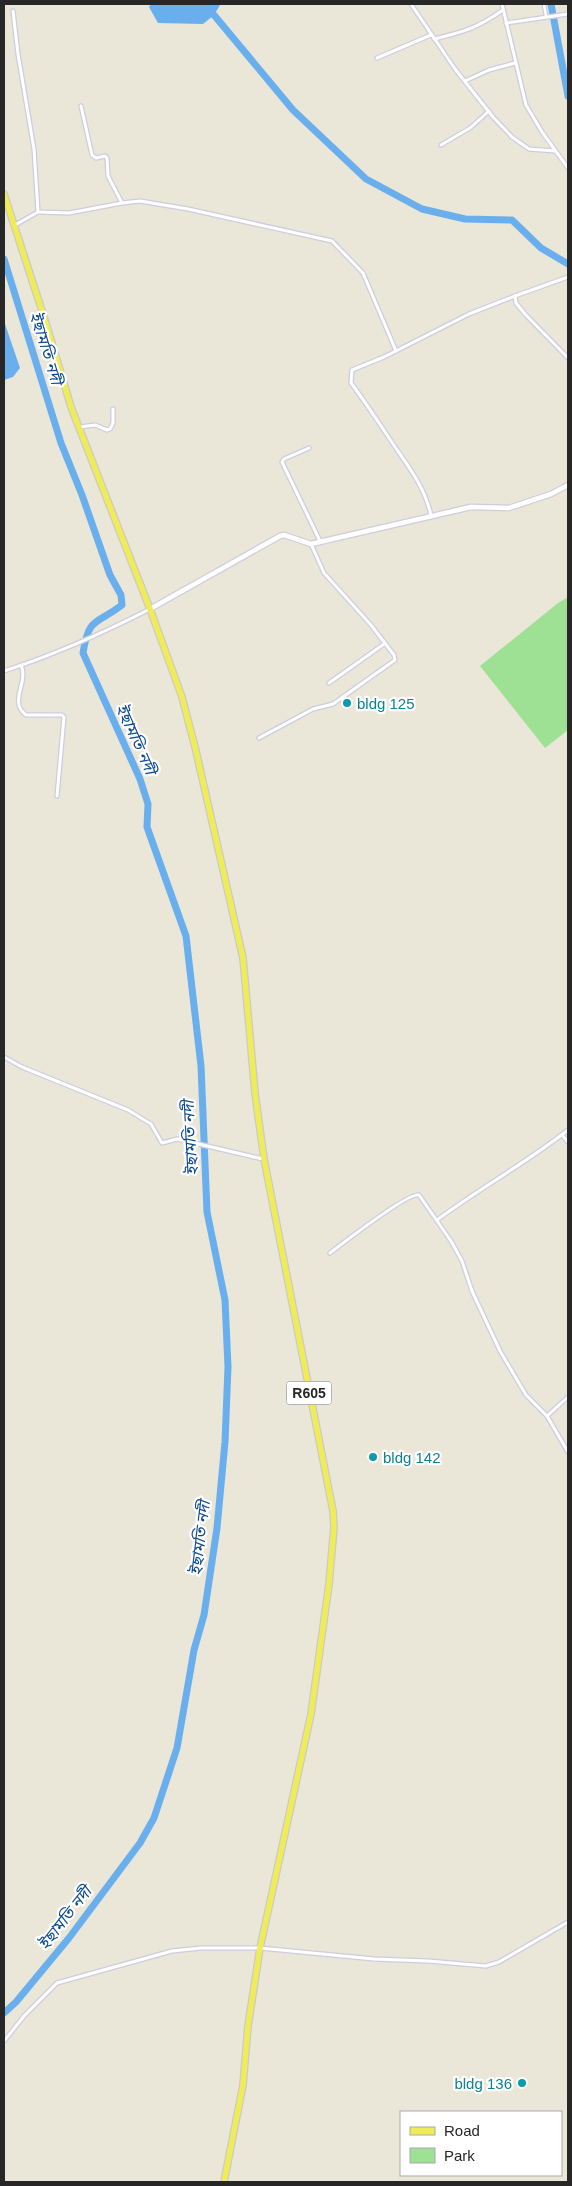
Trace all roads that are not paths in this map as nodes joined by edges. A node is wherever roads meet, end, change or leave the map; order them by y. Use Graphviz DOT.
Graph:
graph roads {
  1 [pos="410,4"];
  2 [pos="502,4"];
  3 [pos="544,4"];
  4 [pos="13,10"];
  5 [pos="503,10"];
  6 [pos="568,14"];
  7 [pos="547,17"];
  8 [pos="506,23"];
  9 [pos="431,35"];
  10 [pos="434,39"];
  11 [pos="377,58"];
  12 [pos="515,63"];
  13 [pos="465,81"];
  14 [pos="81,106"];
  15 [pos="489,111"];
  16 [pos="441,145"];
  17 [pos="555,152"];
  18 [pos="568,168"];
  19 [pos="4,194"];
  20 [pos="122,203"];
  21 [pos="38,212"];
  22 [pos="14,226"];
  23 [pos="568,277"];
  24 [pos="515,296"];
  25 [pos="396,350"];
  26 [pos="568,358"];
  27 [pos="113,410"];
  28 [pos="79,428"];
  29 [pos="309,448"];
  30 [pos="568,485"];
  31 [pos="431,516"];
  32 [pos="320,542"];
  33 [pos="311,544"];
  34 [pos="150,609"];
  35 [pos="384,644"];
  36 [pos="21,665"];
  37 [pos="4,671"];
  38 [pos="329,683"];
  39 [pos="259,738"];
  40 [pos="57,796"];
  41 [pos="4,1058"];
  42 [pos="568,1130"];
  43 [pos="562,1134"];
  44 [pos="568,1142"];
  45 [pos="264,1159"];
  46 [pos="437,1220"];
  47 [pos="330,1252"];
  48 [pos="568,1397"];
  49 [pos="547,1416"];
  50 [pos="568,1452"];
  51 [pos="568,1922"];
  52 [pos="260,1948"];
  53 [pos="4,2041"];
  54 [pos="224,2182"];
  1 -- 9 [label="street"];
  2 -- 5 [label="street"];
  3 -- 7 [label="street"];
  4 -- 21 [label="street"];
  5 -- 8 [label="street"];
  5 -- 10 [label="street"];
  6 -- 7 [label="street"];
  7 -- 8 [label="street"];
  8 -- 12 [label="street"];
  9 -- 10 [label="street"];
  9 -- 11 [label="street"];
  10 -- 13 [label="street"];
  12 -- 13 [label="street"];
  12 -- 17 [label="street"];
  13 -- 15 [label="street"];
  14 -- 20 [label="street"];
  15 -- 16 [label="street"];
  15 -- 17 [label="street"];
  17 -- 18 [label="street"];
  19 -- 22 [label="main road, R605"];
  20 -- 21 [label="street"];
  20 -- 25 [label="street"];
  21 -- 22 [label="street"];
  22 -- 28 [label="main road, R605"];
  23 -- 24 [label="street"];
  24 -- 25 [label="street"];
  24 -- 26 [label="street"];
  25 -- 31 [label="street"];
  27 -- 28 [label="street"];
  28 -- 34 [label="main road, R605"];
  29 -- 32 [label="street"];
  30 -- 31 [label="street"];
  31 -- 32 [label="street"];
  32 -- 33 [label="street"];
  33 -- 34 [label="street"];
  33 -- 35 [label="street"];
  34 -- 36 [label="street"];
  34 -- 45 [label="main road, R605"];
  35 -- 38 [label="street"];
  35 -- 39 [label="street"];
  36 -- 37 [label="street"];
  36 -- 40 [label="street"];
  41 -- 45 [label="street"];
  42 -- 43 [label="street"];
  43 -- 44 [label="street"];
  43 -- 46 [label="street"];
  45 -- 52 [label="main road, R605"];
  46 -- 47 [label="street"];
  46 -- 49 [label="street"];
  48 -- 49 [label="street"];
  49 -- 50 [label="street"];
  51 -- 52 [label="street"];
  52 -- 53 [label="street"];
  52 -- 54 [label="main road, R605"];
}
